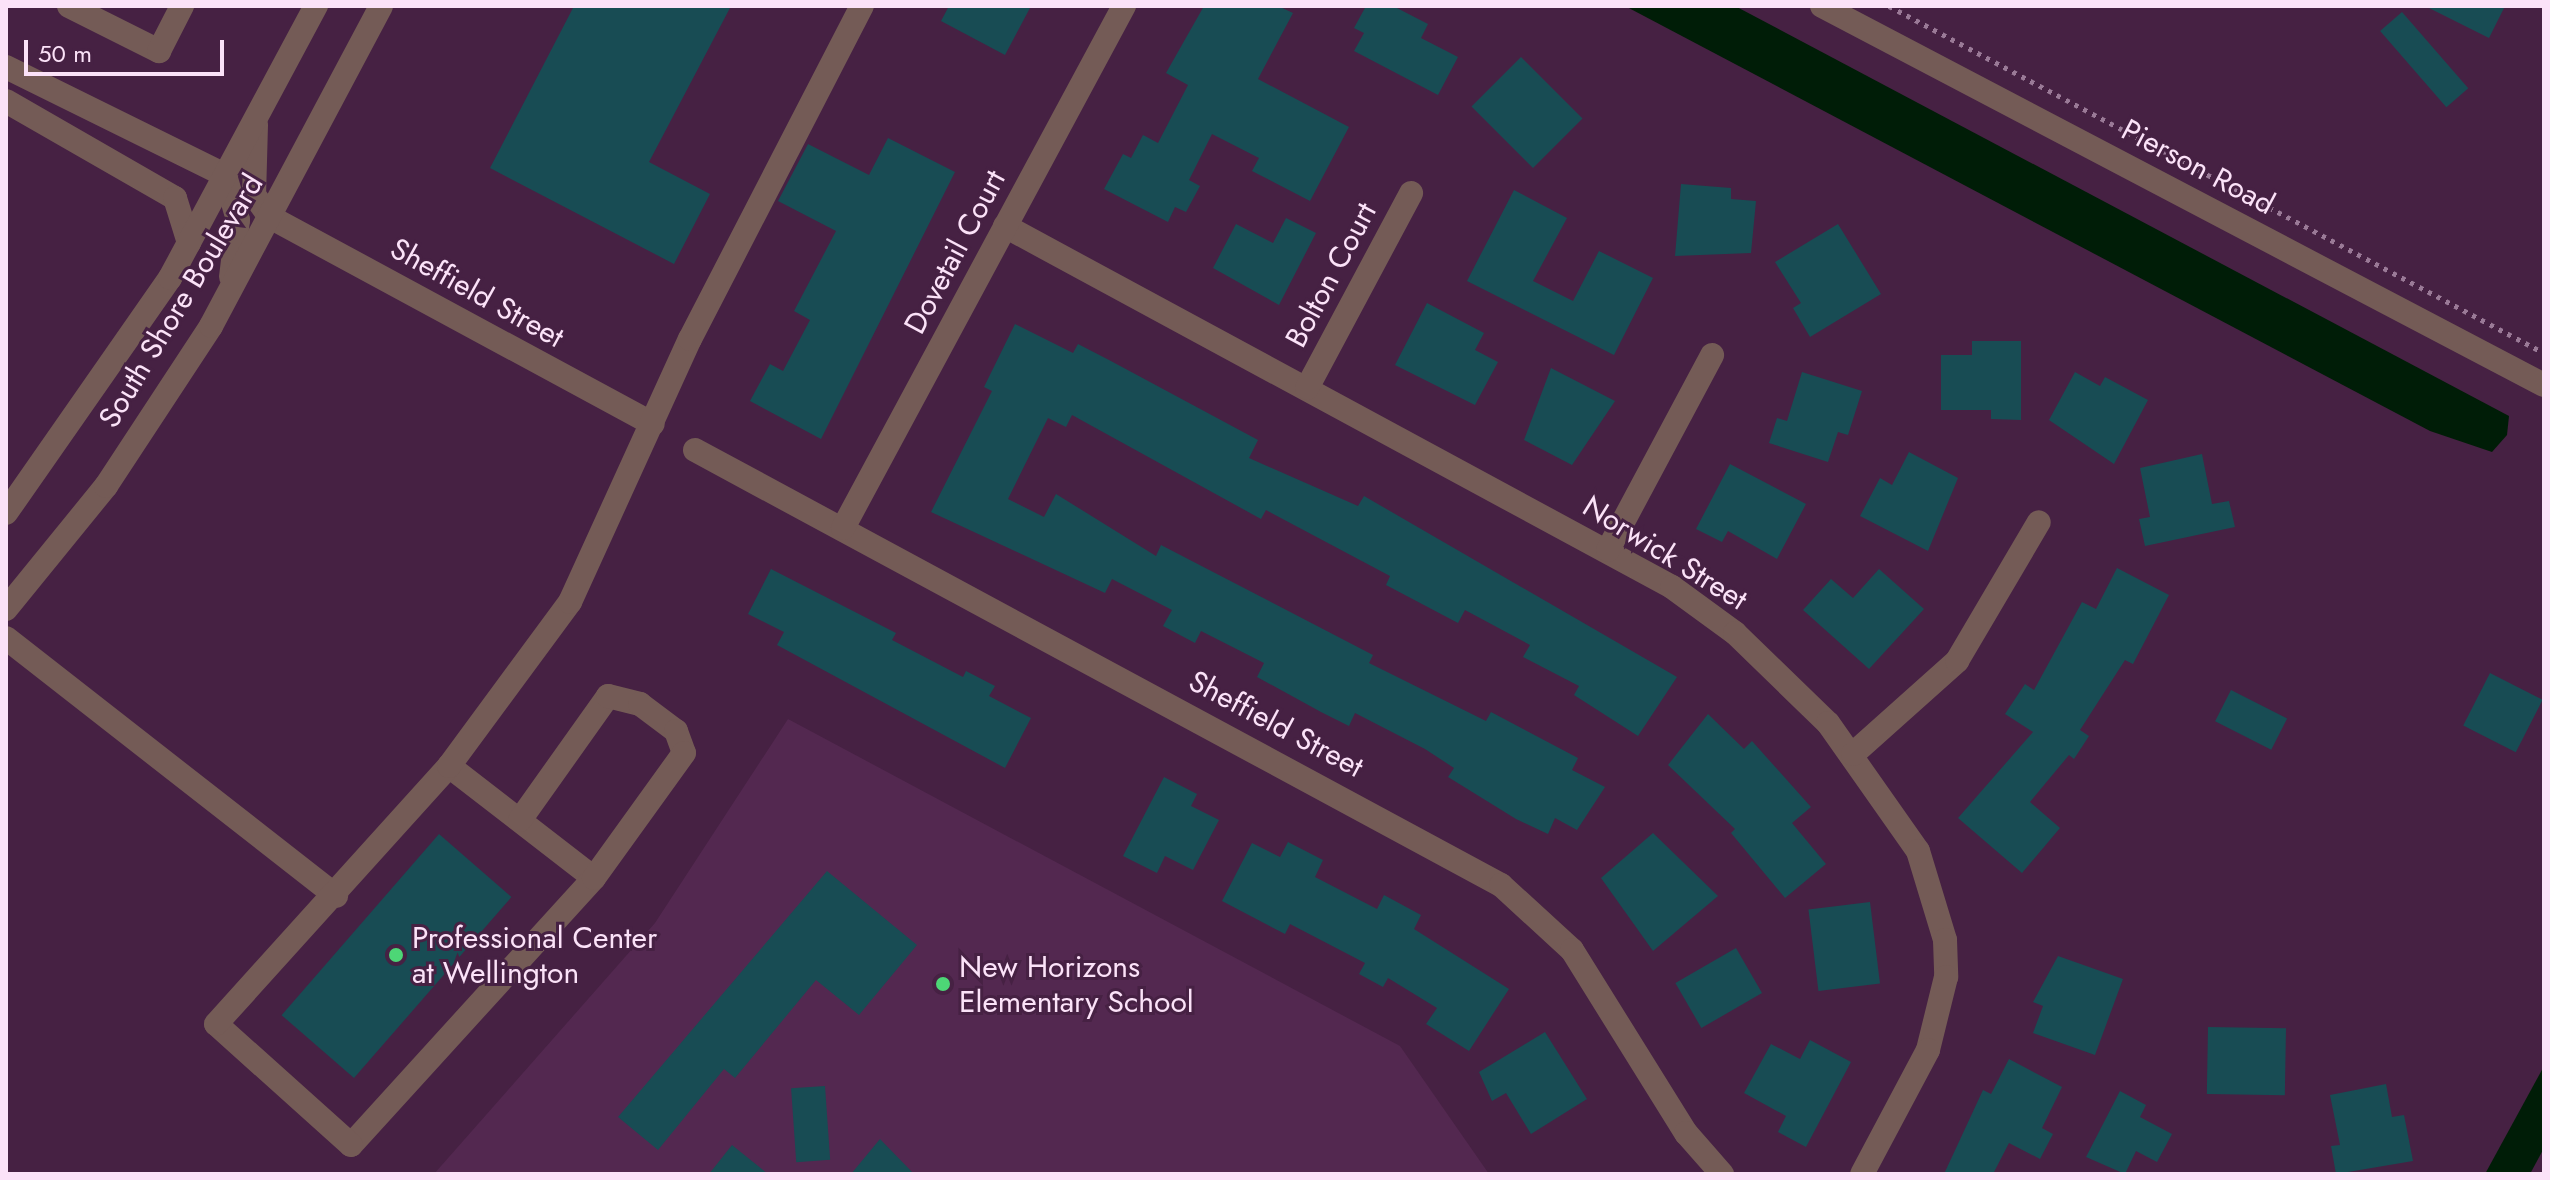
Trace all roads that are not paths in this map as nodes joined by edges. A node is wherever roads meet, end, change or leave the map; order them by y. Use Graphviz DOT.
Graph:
graph roads {
  1 [pos="69,6"];
  2 [pos="182,6"];
  3 [pos="316,6"];
  4 [pos="381,6"];
  5 [pos="862,6"];
  6 [pos="1124,6"];
  7 [pos="1822,6"];
  8 [pos="6,67"];
  9 [pos="6,101"];
  10 [pos="256,117"];
  11 [pos="225,175"];
  12 [pos="1411,193"];
  13 [pos="270,217"];
  14 [pos="1005,226"];
  15 [pos="189,243"];
  16 [pos="229,292"];
  17 [pos="1712,355"];
  18 [pos="2544,385"];
  19 [pos="1307,388"];
  20 [pos="653,424"];
  21 [pos="695,450"];
  22 [pos="6,513"];
  23 [pos="2039,522"];
  24 [pos="843,528"];
  25 [pos="1608,550"];
  26 [pos="6,609"];
  27 [pos="6,638"];
  28 [pos="1853,754"];
  29 [pos="449,766"];
  30 [pos="520,820"];
  31 [pos="594,878"];
  32 [pos="336,896"];
  33 [pos="1722,1174"];
  34 [pos="1862,1174"];
  1 -- 2 [label="street"];
  3 -- 10 [label="street, South Shore Boulevard"];
  4 -- 13 [label="street, South Shore Boulevard"];
  5 -- 20 [label="street"];
  6 -- 14 [label="street, Dovetail Court"];
  7 -- 18 [label="street, Pierson Road"];
  8 -- 11 [label="street"];
  9 -- 15 [label="street"];
  10 -- 11 [label="street, South Shore Boulevard"];
  10 -- 13 [label="street"];
  11 -- 15 [label="street, South Shore Boulevard"];
  11 -- 16 [label="street"];
  12 -- 19 [label="street, Bolton Court"];
  13 -- 16 [label="street, South Shore Boulevard"];
  13 -- 20 [label="street, Sheffield Street"];
  14 -- 19 [label="street, Norwick Street"];
  14 -- 24 [label="street, Dovetail Court"];
  15 -- 22 [label="street, South Shore Boulevard"];
  16 -- 26 [label="street, South Shore Boulevard"];
  17 -- 25 [label="street"];
  19 -- 25 [label="street, Norwick Street"];
  20 -- 29 [label="street"];
  21 -- 24 [label="street, Sheffield Street"];
  23 -- 28 [label="street"];
  24 -- 33 [label="street, Sheffield Street"];
  25 -- 28 [label="street, Norwick Street"];
  27 -- 32 [label="street"];
  28 -- 34 [label="street, Norwick Street"];
  29 -- 30 [label="street"];
  29 -- 32 [label="street"];
  30 -- 31 [label="street"];
  30 -- 31 [label="street"];
  31 -- 32 [label="street"];
}
